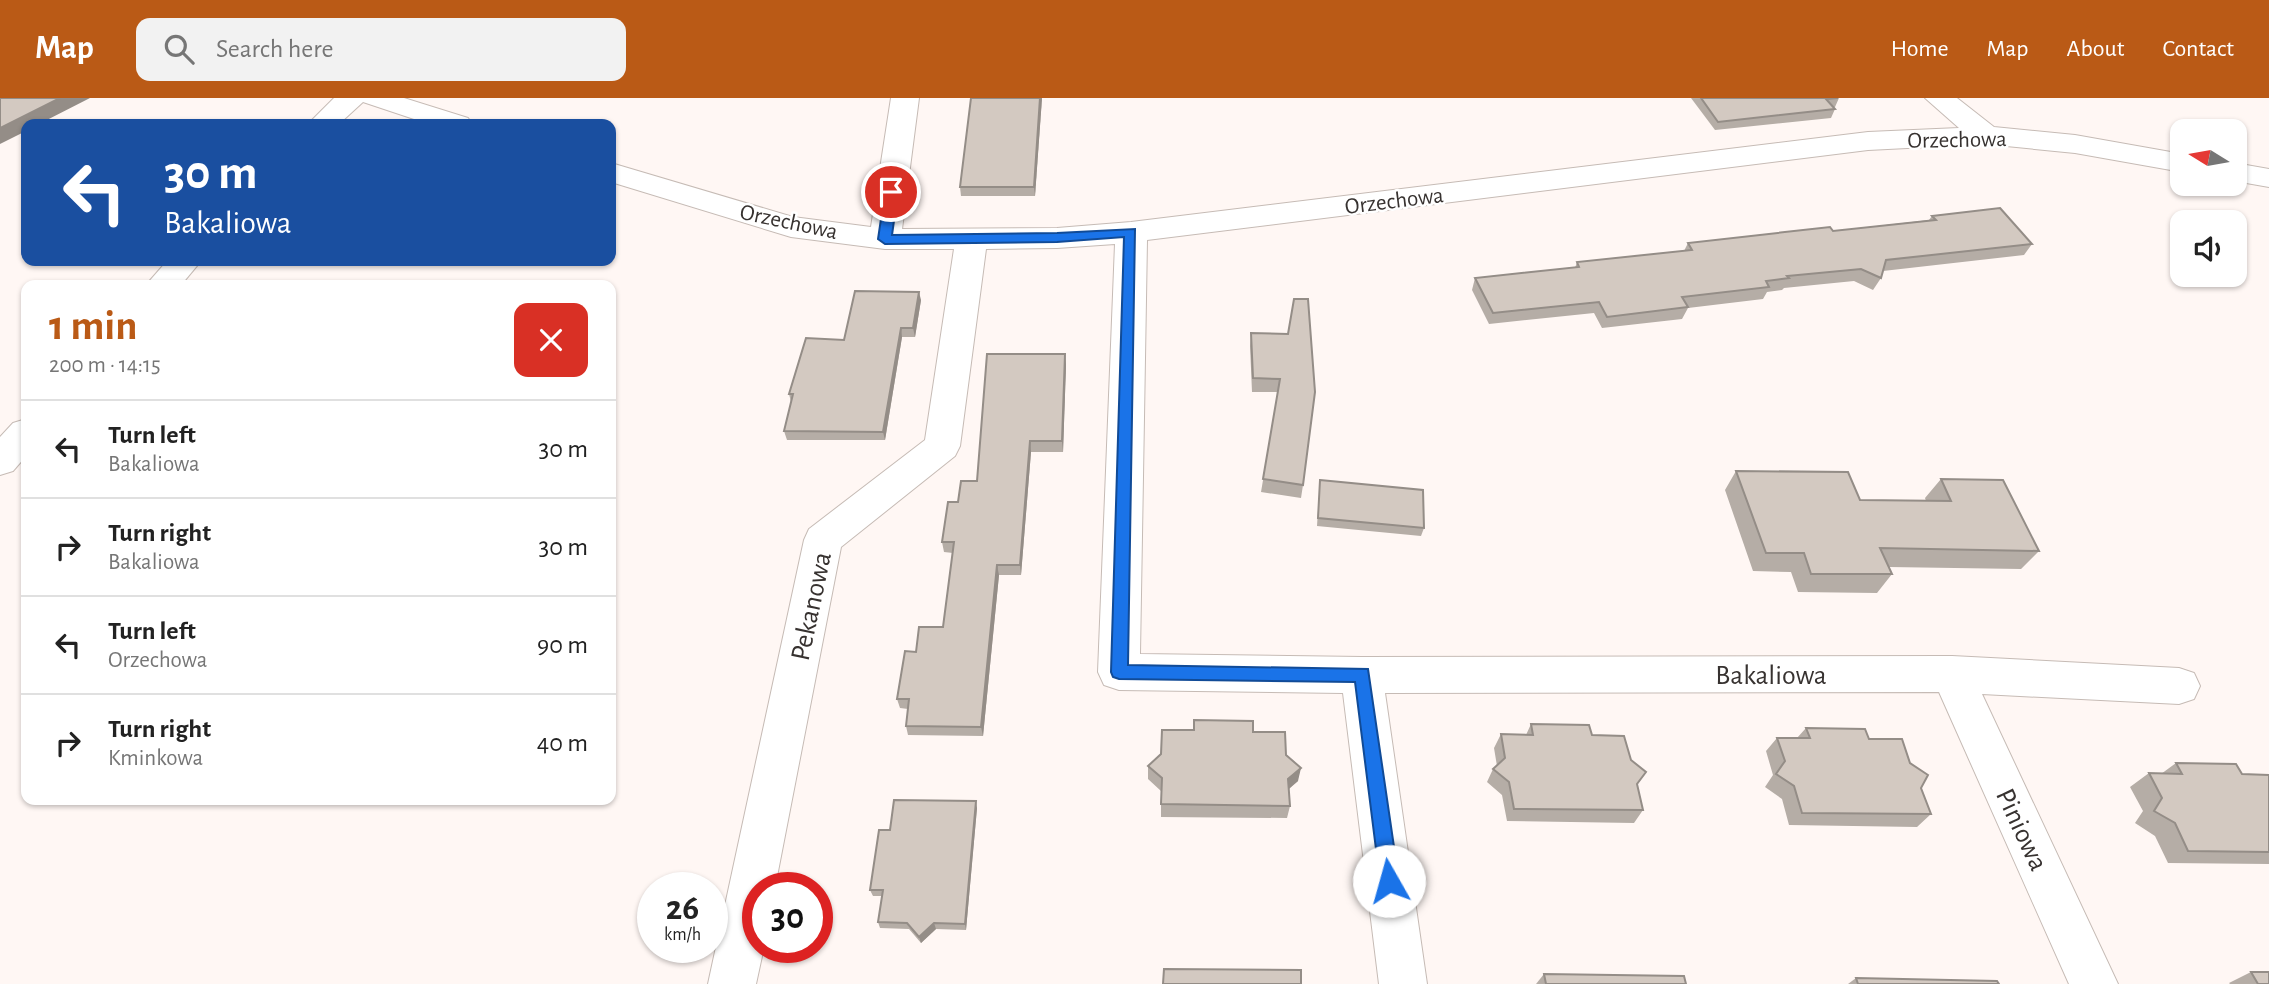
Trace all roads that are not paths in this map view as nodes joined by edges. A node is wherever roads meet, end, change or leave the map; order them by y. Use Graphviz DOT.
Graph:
graph roads {
  1 [pos="351,98"];
  2 [pos="374,98"];
  3 [pos="905,98"];
  4 [pos="1939,98"];
  5 [pos="328,119"];
  6 [pos="442,119"];
  7 [pos="1986,135"];
  8 [pos="2170,161"];
  9 [pos="616,173"];
  10 [pos="2247,174"];
  11 [pos="2269,178"];
  12 [pos="1130,232"];
  13 [pos="885,239"];
  14 [pos="971,239"];
  15 [pos="180,266"];
  16 [pos="167,280"];
  17 [pos="21,438"];
  18 [pos="0,461"];
  19 [pos="1952,674"];
  20 [pos="1362,675"];
  21 [pos="2179,686"];
  22 [pos="733,984"];
  23 [pos="1403,984"];
  24 [pos="2094,984"];
  1 -- 5 [label="street"];
  2 -- 6 [label="street"];
  3 -- 13 [label="street"];
  4 -- 7 [label="street"];
  7 -- 8 [label="street, Orzechowa"];
  7 -- 12 [label="street, Orzechowa"];
  9 -- 13 [label="street, Orzechowa"];
  10 -- 11 [label="street"];
  12 -- 14 [label="street, Orzechowa"];
  12 -- 20 [label="street, Bakaliowa"];
  13 -- 14 [label="street, Orzechowa"];
  14 -- 22 [label="street, Pekanowa"];
  15 -- 16 [label="street"];
  17 -- 18 [label="street"];
  19 -- 20 [label="street, Bakaliowa"];
  19 -- 21 [label="street, Bakaliowa"];
  19 -- 24 [label="street, Piniowa"];
  20 -- 23 [label="street"];
}
